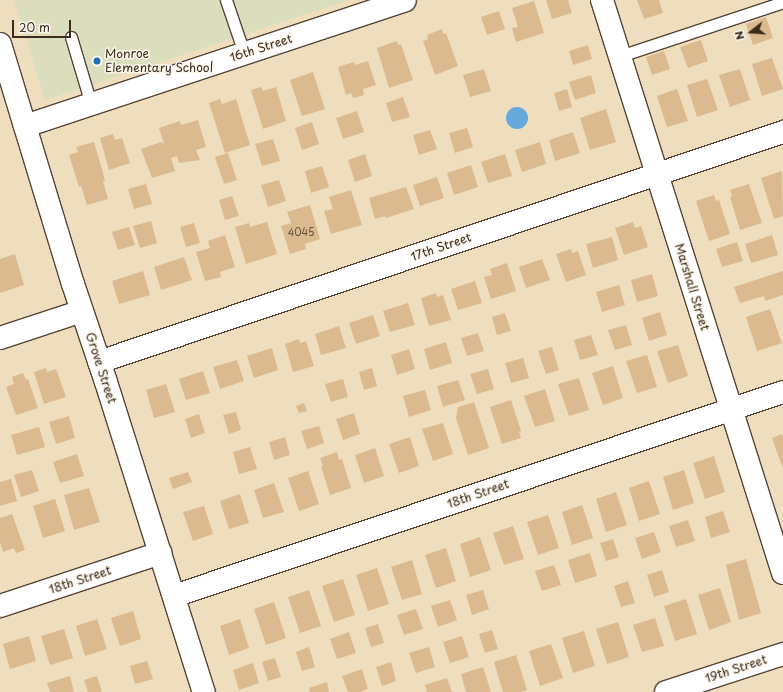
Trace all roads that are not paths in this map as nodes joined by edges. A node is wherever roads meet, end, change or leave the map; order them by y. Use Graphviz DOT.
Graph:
graph roads {
  1 [pos="226,0"];
  2 [pos="405,0"];
  3 [pos="602,0"];
  4 [pos="783,2"];
  5 [pos="71,38"];
  6 [pos="0,44"];
  7 [pos="244,53"];
  8 [pos="620,56"];
  9 [pos="4,71"];
  10 [pos="91,104"];
  11 [pos="25,126"];
  12 [pos="783,132"];
  13 [pos="656,175"];
  14 [pos="82,311"];
  15 [pos="0,338"];
  16 [pos="99,362"];
  17 [pos="783,392"];
  18 [pos="731,409"];
  19 [pos="160,553"];
  20 [pos="783,573"];
  21 [pos="174,596"];
  22 [pos="0,606"];
  23 [pos="783,654"];
  24 [pos="204,692"];
  25 [pos="666,692"];
  1 -- 7 [label="lane"];
  2 -- 7 [label="street, 16th Street"];
  3 -- 8 [label="street, Marshall Street"];
  4 -- 8 [label="lane"];
  5 -- 10 [label="lane"];
  6 -- 9 [label="street, Grove Street"];
  7 -- 10 [label="street, 16th Street"];
  8 -- 13 [label="street, Marshall Street"];
  9 -- 11 [label="street, Grove Street"];
  10 -- 11 [label="street, 16th Street"];
  11 -- 14 [label="street, Grove Street"];
  12 -- 13 [label="street, 17th Street"];
  13 -- 16 [label="street, 17th Street"];
  13 -- 18 [label="street, Marshall Street"];
  14 -- 15 [label="street"];
  14 -- 16 [label="street, Grove Street"];
  16 -- 19 [label="street, Grove Street"];
  17 -- 18 [label="street, 18th Street"];
  18 -- 20 [label="street, Marshall Street"];
  18 -- 21 [label="street, 18th Street"];
  19 -- 21 [label="street, Grove Street"];
  19 -- 22 [label="street, 18th Street"];
  21 -- 24 [label="street, Grove Street"];
  23 -- 25 [label="street, 19th Street"];
}
